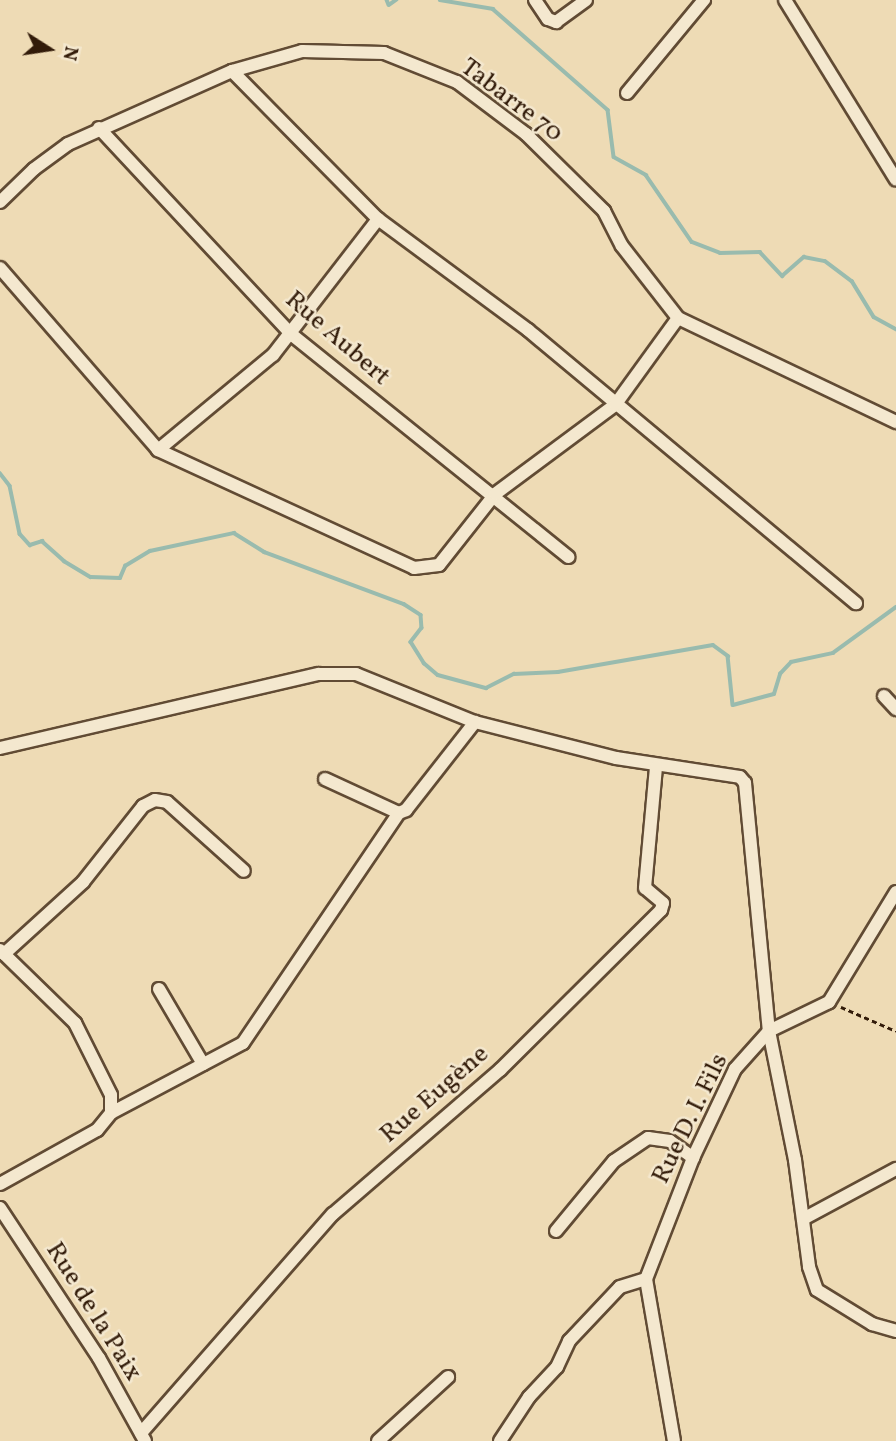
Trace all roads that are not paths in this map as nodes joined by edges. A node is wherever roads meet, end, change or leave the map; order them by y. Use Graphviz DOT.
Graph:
graph roads {
  1 [pos="535,0"];
  2 [pos="586,0"];
  3 [pos="704,0"];
  4 [pos="785,0"];
  5 [pos="232,71"];
  6 [pos="627,93"];
  7 [pos="99,128"];
  8 [pos="896,180"];
  9 [pos="0,202"];
  10 [pos="378,219"];
  11 [pos="0,268"];
  12 [pos="678,318"];
  13 [pos="291,334"];
  14 [pos="615,405"];
  15 [pos="896,422"];
  16 [pos="159,450"];
  17 [pos="495,494"];
  18 [pos="568,557"];
  19 [pos="856,603"];
  20 [pos="884,696"];
  21 [pos="896,709"];
  22 [pos="475,722"];
  23 [pos="0,748"];
  24 [pos="656,766"];
  25 [pos="325,779"];
  26 [pos="400,813"];
  27 [pos="244,871"];
  28 [pos="896,892"];
  29 [pos="2,952"];
  30 [pos="159,989"];
  31 [pos="769,1031"];
  32 [pos="203,1064"];
  33 [pos="111,1113"];
  34 [pos="693,1158"];
  35 [pos="896,1169"];
  36 [pos="0,1184"];
  37 [pos="0,1208"];
  38 [pos="803,1219"];
  39 [pos="556,1231"];
  40 [pos="646,1279"];
  41 [pos="896,1331"];
  42 [pos="448,1377"];
  43 [pos="143,1437"];
  44 [pos="378,1441"];
  45 [pos="500,1441"];
  46 [pos="674,1441"];
  1 -- 2 [label="street"];
  3 -- 6 [label="street"];
  4 -- 8 [label="street"];
  5 -- 7 [label="street, Tabarre 70"];
  5 -- 10 [label="street"];
  5 -- 12 [label="street, Tabarre 70"];
  7 -- 9 [label="street, Tabarre 70"];
  7 -- 13 [label="street, Rue Aubert"];
  10 -- 13 [label="street"];
  10 -- 14 [label="street"];
  11 -- 16 [label="street"];
  12 -- 14 [label="street"];
  12 -- 15 [label="street, Tabarre 70"];
  13 -- 16 [label="street"];
  13 -- 17 [label="street, Rue Aubert"];
  14 -- 17 [label="street"];
  14 -- 19 [label="street"];
  16 -- 17 [label="street"];
  17 -- 18 [label="street, Rue Aubert"];
  20 -- 21 [label="street"];
  22 -- 23 [label="street"];
  22 -- 24 [label="street"];
  22 -- 26 [label="street"];
  24 -- 31 [label="street"];
  24 -- 43 [label="street, Rue Eugène"];
  25 -- 26 [label="street"];
  26 -- 32 [label="street"];
  27 -- 29 [label="street"];
  28 -- 31 [label="street"];
  29 -- 33 [label="street"];
  30 -- 32 [label="street"];
  31 -- 34 [label="street, Rue D. I. Fils"];
  31 -- 38 [label="street"];
  32 -- 33 [label="street"];
  33 -- 36 [label="street"];
  34 -- 39 [label="street"];
  34 -- 40 [label="street, Rue D. I. Fils"];
  35 -- 38 [label="street"];
  37 -- 43 [label="street, Rue de la Paix"];
  38 -- 41 [label="street"];
  40 -- 45 [label="street"];
  40 -- 46 [label="street"];
  42 -- 44 [label="street"];
}
